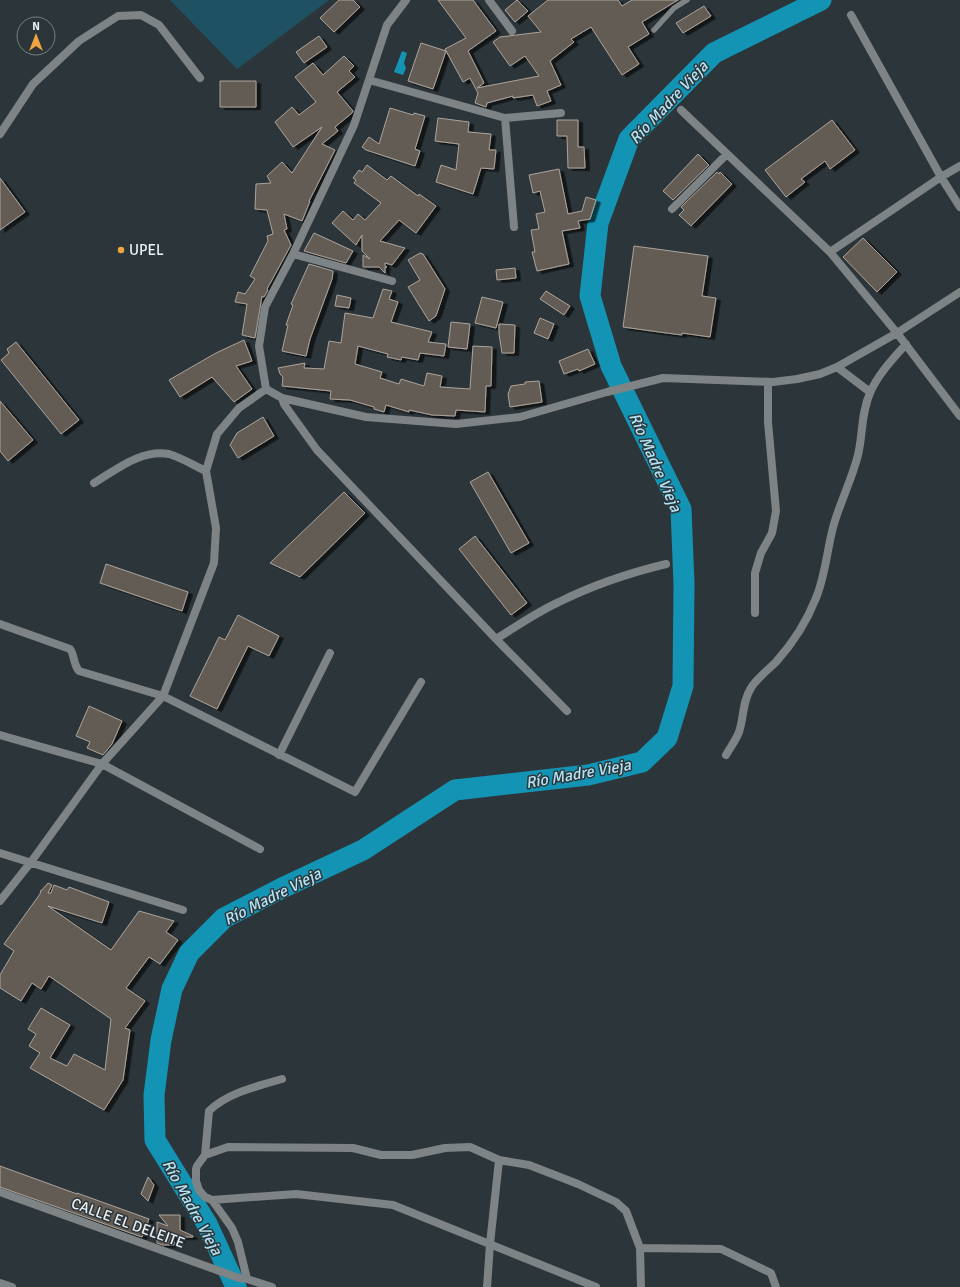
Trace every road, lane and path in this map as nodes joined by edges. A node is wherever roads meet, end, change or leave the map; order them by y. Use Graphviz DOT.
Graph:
graph roads {
  1 [pos="406,0"];
  2 [pos="490,0"];
  3 [pos="687,0"];
  4 [pos="851,15"];
  5 [pos="654,30"];
  6 [pos="512,31"];
  7 [pos="200,78"];
  8 [pos="368,80"];
  9 [pos="681,110"];
  10 [pos="561,113"];
  11 [pos="505,118"];
  12 [pos="0,134"];
  13 [pos="727,154"];
  14 [pos="960,166"];
  15 [pos="941,177"];
  16 [pos="960,207"];
  17 [pos="672,208"];
  18 [pos="514,226"];
  19 [pos="830,252"];
  20 [pos="293,254"];
  21 [pos="392,281"];
  22 [pos="960,292"];
  23 [pos="897,333"];
  24 [pos="906,344"];
  25 [pos="837,367"];
  26 [pos="768,382"];
  27 [pos="266,389"];
  28 [pos="870,392"];
  29 [pos="282,398"];
  30 [pos="960,416"];
  31 [pos="206,471"];
  32 [pos="94,483"];
  33 [pos="666,564"];
  34 [pos="755,613"];
  35 [pos="0,624"];
  36 [pos="496,639"];
  37 [pos="330,653"];
  38 [pos="421,682"];
  39 [pos="163,696"];
  40 [pos="567,711"];
  41 [pos="0,735"];
  42 [pos="279,754"];
  43 [pos="726,756"];
  44 [pos="102,764"];
  45 [pos="260,849"];
  46 [pos="0,853"];
  47 [pos="31,862"];
  48 [pos="0,901"];
  49 [pos="183,910"];
  50 [pos="282,1079"];
  51 [pos="205,1155"];
  52 [pos="499,1160"];
  53 [pos="0,1192"];
  54 [pos="212,1200"];
  55 [pos="490,1244"];
  56 [pos="640,1248"];
  57 [pos="243,1278"];
  58 [pos="0,1283"];
  59 [pos="262,1285"];
  60 [pos="12,1287"];
  61 [pos="272,1287"];
  62 [pos="487,1287"];
  63 [pos="596,1287"];
  64 [pos="641,1287"];
  65 [pos="776,1287"];
  1 -- 8 [label="street"];
  2 -- 6 [label="street"];
  3 -- 5 [label="lane"];
  4 -- 15 [label="street"];
  7 -- 12 [label="street"];
  8 -- 11 [label="street"];
  8 -- 20 [label="street"];
  9 -- 13 [label="street"];
  10 -- 11 [label="street"];
  11 -- 18 [label="street"];
  13 -- 17 [label="street"];
  13 -- 19 [label="street"];
  14 -- 15 [label="street"];
  15 -- 16 [label="street"];
  15 -- 19 [label="street"];
  19 -- 23 [label="street"];
  20 -- 21 [label="street"];
  20 -- 27 [label="street"];
  22 -- 23 [label="street"];
  23 -- 24 [label="street"];
  23 -- 25 [label="street"];
  24 -- 28 [label="street"];
  24 -- 30 [label="street"];
  25 -- 26 [label="street"];
  25 -- 28 [label="street"];
  26 -- 29 [label="street"];
  26 -- 34 [label="street"];
  27 -- 29 [label="street"];
  27 -- 31 [label="street"];
  28 -- 43 [label="street"];
  29 -- 36 [label="street"];
  31 -- 32 [label="street"];
  31 -- 39 [label="street"];
  33 -- 36 [label="street"];
  35 -- 39 [label="street"];
  36 -- 40 [label="street"];
  37 -- 42 [label="street"];
  38 -- 42 [label="street"];
  39 -- 42 [label="street"];
  39 -- 44 [label="street"];
  41 -- 44 [label="street"];
  44 -- 45 [label="street"];
  44 -- 47 [label="street"];
  46 -- 47 [label="street"];
  47 -- 48 [label="street"];
  47 -- 49 [label="street"];
  50 -- 51 [label="street"];
  51 -- 52 [label="street"];
  51 -- 54 [label="street"];
  52 -- 55 [label="street"];
  52 -- 56 [label="street"];
  53 -- 57 [label="street, CALLE EL DELEITE"];
  54 -- 55 [label="street"];
  54 -- 57 [label="street"];
  55 -- 62 [label="street"];
  55 -- 63 [label="street"];
  56 -- 64 [label="street"];
  56 -- 65 [label="street"];
  57 -- 59 [label="street, CALLE EL DELEITE"];
  58 -- 60 [label="street"];
  59 -- 61 [label="street, CALLE EL DELEITE"];
}
